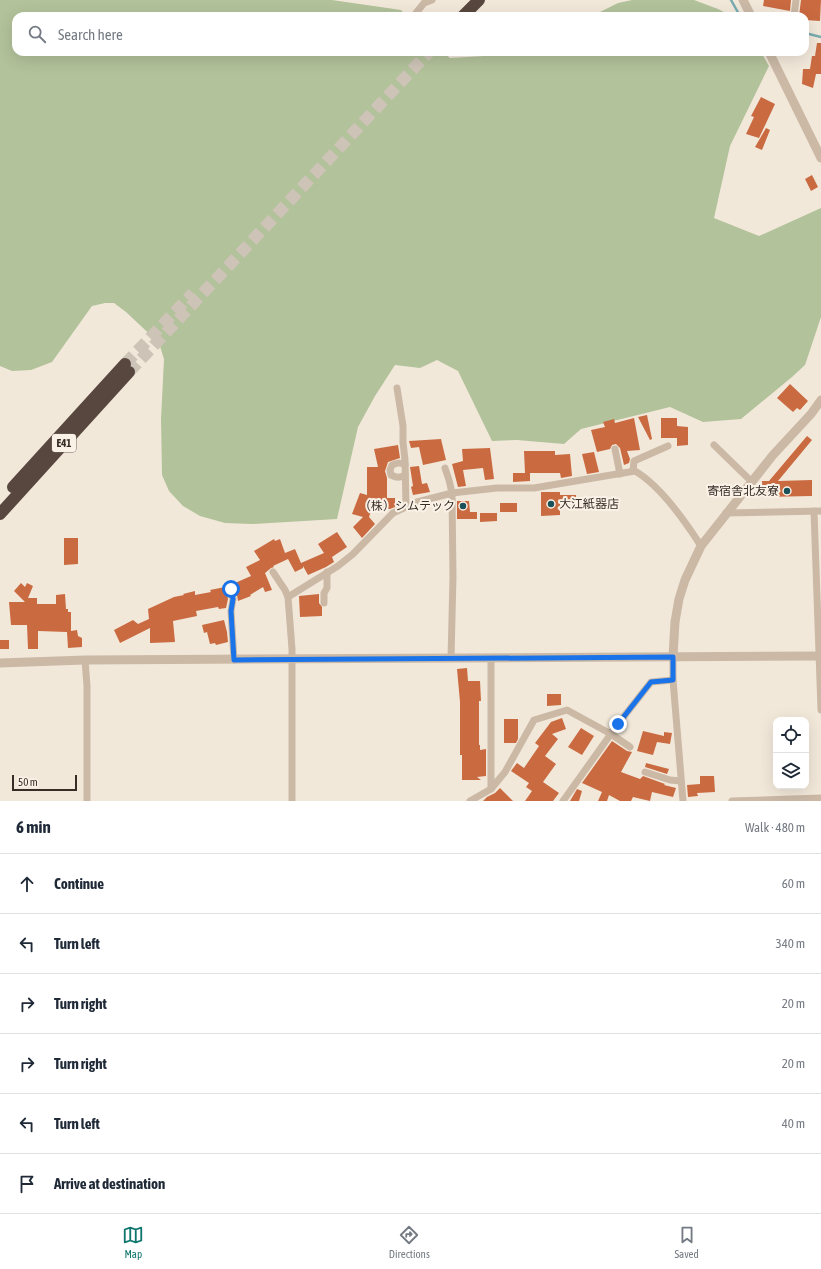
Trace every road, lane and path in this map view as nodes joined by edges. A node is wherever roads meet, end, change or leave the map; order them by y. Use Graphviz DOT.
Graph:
graph roads {
  1 [pos="432,0"];
  2 [pos="469,0"];
  3 [pos="479,0"];
  4 [pos="743,0"];
  5 [pos="796,0"];
  6 [pos="417,12"];
  7 [pos="457,12"];
  8 [pos="467,12"];
  9 [pos="749,12"];
  10 [pos="794,12"];
  11 [pos="771,56"];
  12 [pos="821,158"];
  13 [pos="397,388"];
  14 [pos="821,400"];
  15 [pos="714,445"];
  16 [pos="668,446"];
  17 [pos="615,449"];
  18 [pos="405,465"];
  19 [pos="445,468"];
  20 [pos="633,471"];
  21 [pos="620,474"];
  22 [pos="405,475"];
  23 [pos="752,481"];
  24 [pos="452,493"];
  25 [pos="0,502"];
  26 [pos="406,506"];
  27 [pos="818,511"];
  28 [pos="726,513"];
  29 [pos="0,514"];
  30 [pos="701,546"];
  31 [pos="272,572"];
  32 [pos="327,572"];
  33 [pos="230,585"];
  34 [pos="288,597"];
  35 [pos="324,603"];
  36 [pos="820,656"];
  37 [pos="673,657"];
  38 [pos="451,658"];
  39 [pos="491,658"];
  40 [pos="292,659"];
  41 [pos="86,660"];
  42 [pos="234,660"];
  43 [pos="0,663"];
  44 [pos="673,680"];
  45 [pos="821,710"];
  46 [pos="611,734"];
  47 [pos="630,747"];
  48 [pos="645,772"];
  49 [pos="681,781"];
  50 [pos="491,789"];
  51 [pos="821,798"];
  52 [pos="87,801"];
  53 [pos="292,801"];
  54 [pos="470,801"];
  55 [pos="563,801"];
  56 [pos="683,801"];
  57 [pos="732,801"];
  1 -- 6 [label="street"];
  2 -- 7 [label="highway"];
  3 -- 8 [label="highway"];
  4 -- 9 [label="street"];
  5 -- 10 [label="street"];
  11 -- 12 [label="street"];
  13 -- 18 [label="street"];
  14 -- 23 [label="street"];
  15 -- 23 [label="street"];
  16 -- 20 [label="street"];
  17 -- 21 [label="street"];
  18 -- 22 [label="street"];
  18 -- 22 [label="street"];
  19 -- 24 [label="street"];
  20 -- 21 [label="street"];
  20 -- 30 [label="street"];
  21 -- 24 [label="street"];
  22 -- 26 [label="street"];
  23 -- 28 [label="street"];
  24 -- 26 [label="street"];
  24 -- 38 [label="street"];
  25 -- 29 [label="highway, E41"];
  26 -- 32 [label="street"];
  27 -- 28 [label="street"];
  27 -- 36 [label="street"];
  28 -- 30 [label="street"];
  30 -- 37 [label="street"];
  31 -- 34 [label="street"];
  32 -- 34 [label="street"];
  32 -- 35 [label="street"];
  33 -- 42 [label="street"];
  34 -- 40 [label="street"];
  36 -- 37 [label="street"];
  36 -- 45 [label="street"];
  37 -- 39 [label="street"];
  37 -- 44 [label="street"];
  38 -- 39 [label="street"];
  38 -- 40 [label="street"];
  39 -- 50 [label="street"];
  40 -- 42 [label="street"];
  40 -- 53 [label="street"];
  41 -- 42 [label="street"];
  41 -- 43 [label="street"];
  41 -- 52 [label="street"];
  44 -- 46 [label="street"];
  44 -- 49 [label="street"];
  46 -- 47 [label="street"];
  46 -- 50 [label="street"];
  46 -- 55 [label="street"];
  48 -- 49 [label="street"];
  49 -- 56 [label="street"];
  50 -- 54 [label="street"];
  51 -- 57 [label="street"];
}
